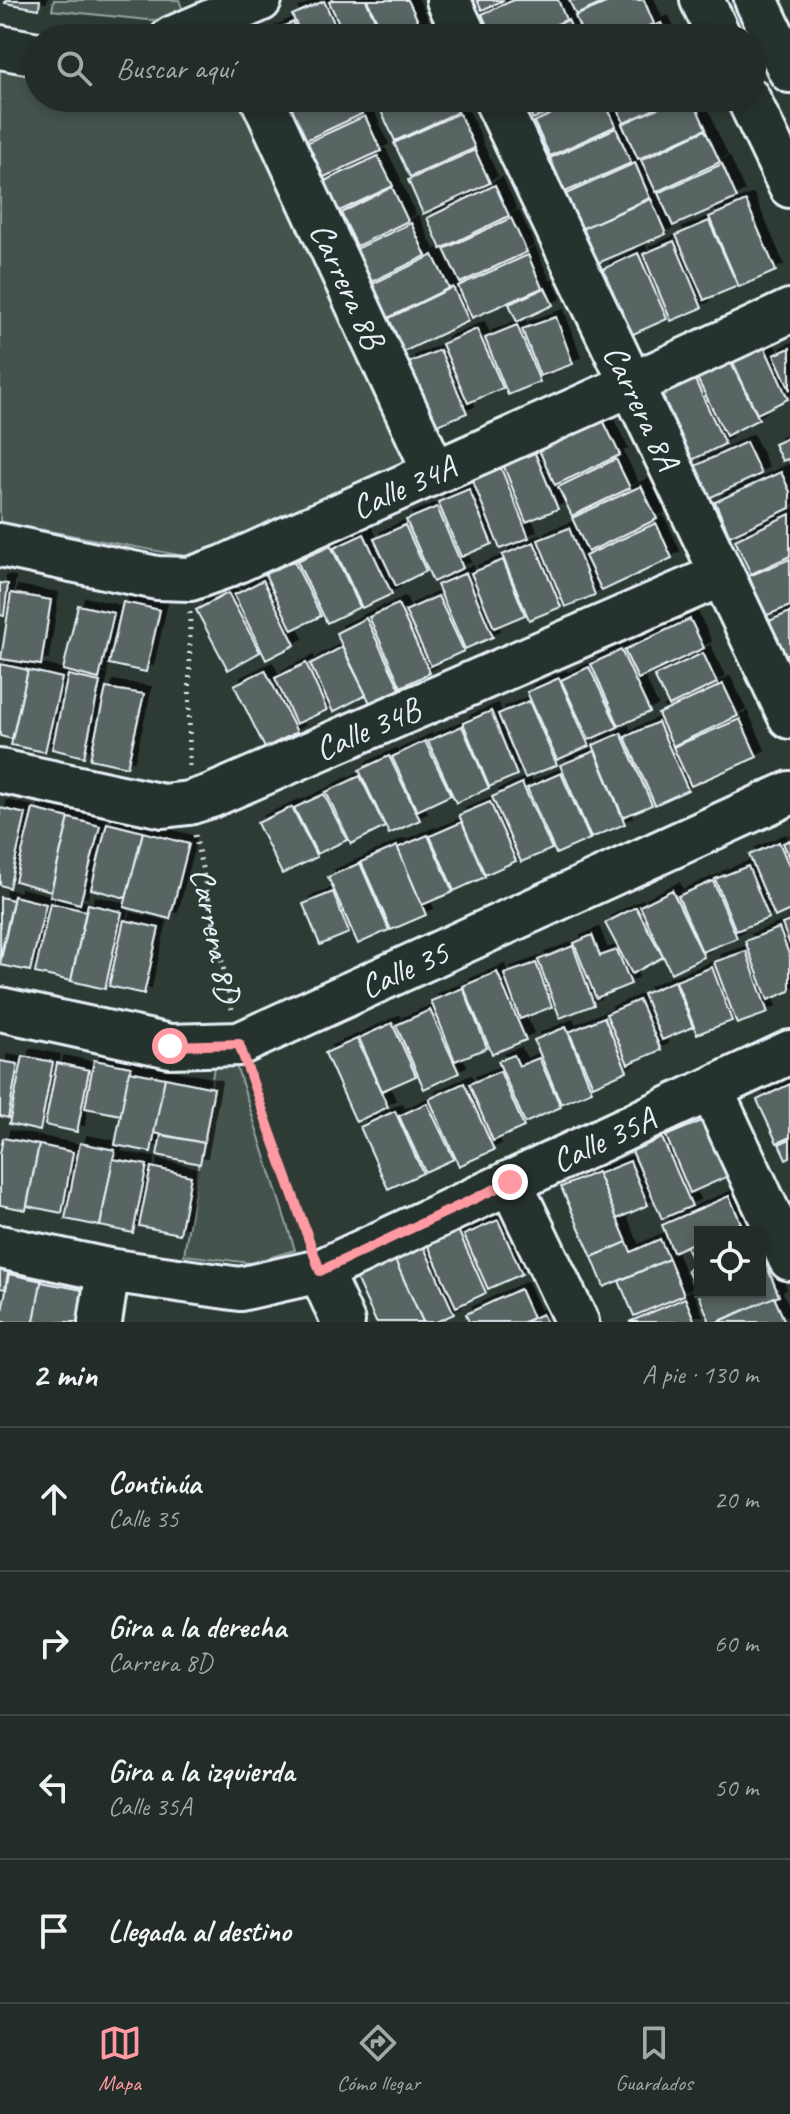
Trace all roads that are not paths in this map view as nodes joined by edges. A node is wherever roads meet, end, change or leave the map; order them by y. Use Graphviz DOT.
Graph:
graph roads {
  1 [pos="448,0"];
  2 [pos="702,0"];
  3 [pos="756,0"];
  4 [pos="240,18"];
  5 [pos="220,24"];
  6 [pos="459,24"];
  7 [pos="713,24"];
  8 [pos="0,47"];
  9 [pos="24,51"];
  10 [pos="790,71"];
  11 [pos="268,112"];
  12 [pos="502,112"];
  13 [pos="755,112"];
  14 [pos="790,186"];
  15 [pos="790,311"];
  16 [pos="632,386"];
  17 [pos="434,471"];
  18 [pos="0,545"];
  19 [pos="721,575"];
  20 [pos="790,717"];
  21 [pos="0,771"];
  22 [pos="790,793"];
  23 [pos="0,1009"];
  24 [pos="790,1052"];
  25 [pos="711,1089"];
  26 [pos="510,1182"];
  27 [pos="0,1247"];
  28 [pos="790,1259"];
  29 [pos="108,1270"];
  30 [pos="320,1271"];
  31 [pos="100,1322"];
  32 [pos="343,1322"];
  33 [pos="577,1322"];
  1 -- 6 [label="street"];
  2 -- 7 [label="street"];
  3 -- 10 [label="street"];
  4 -- 5 [label="street"];
  8 -- 9 [label="street"];
  11 -- 17 [label="street, Carrera 8B"];
  12 -- 16 [label="street, Carrera 8A"];
  13 -- 14 [label="street"];
  15 -- 16 [label="street, Calle 34A"];
  16 -- 17 [label="street, Calle 34A"];
  16 -- 19 [label="street, Carrera 8A"];
  17 -- 18 [label="street, Calle 34A"];
  19 -- 20 [label="street, Carrera 8A"];
  19 -- 21 [label="street, Calle 34B"];
  22 -- 23 [label="street, Calle 35"];
  24 -- 25 [label="street, Calle 35A"];
  25 -- 26 [label="street, Calle 35A"];
  25 -- 28 [label="street"];
  26 -- 30 [label="street, Calle 35A"];
  26 -- 33 [label="street"];
  27 -- 29 [label="street, Calle 35A"];
  29 -- 30 [label="street, Calle 35A"];
  29 -- 31 [label="street"];
  30 -- 32 [label="street"];
}
